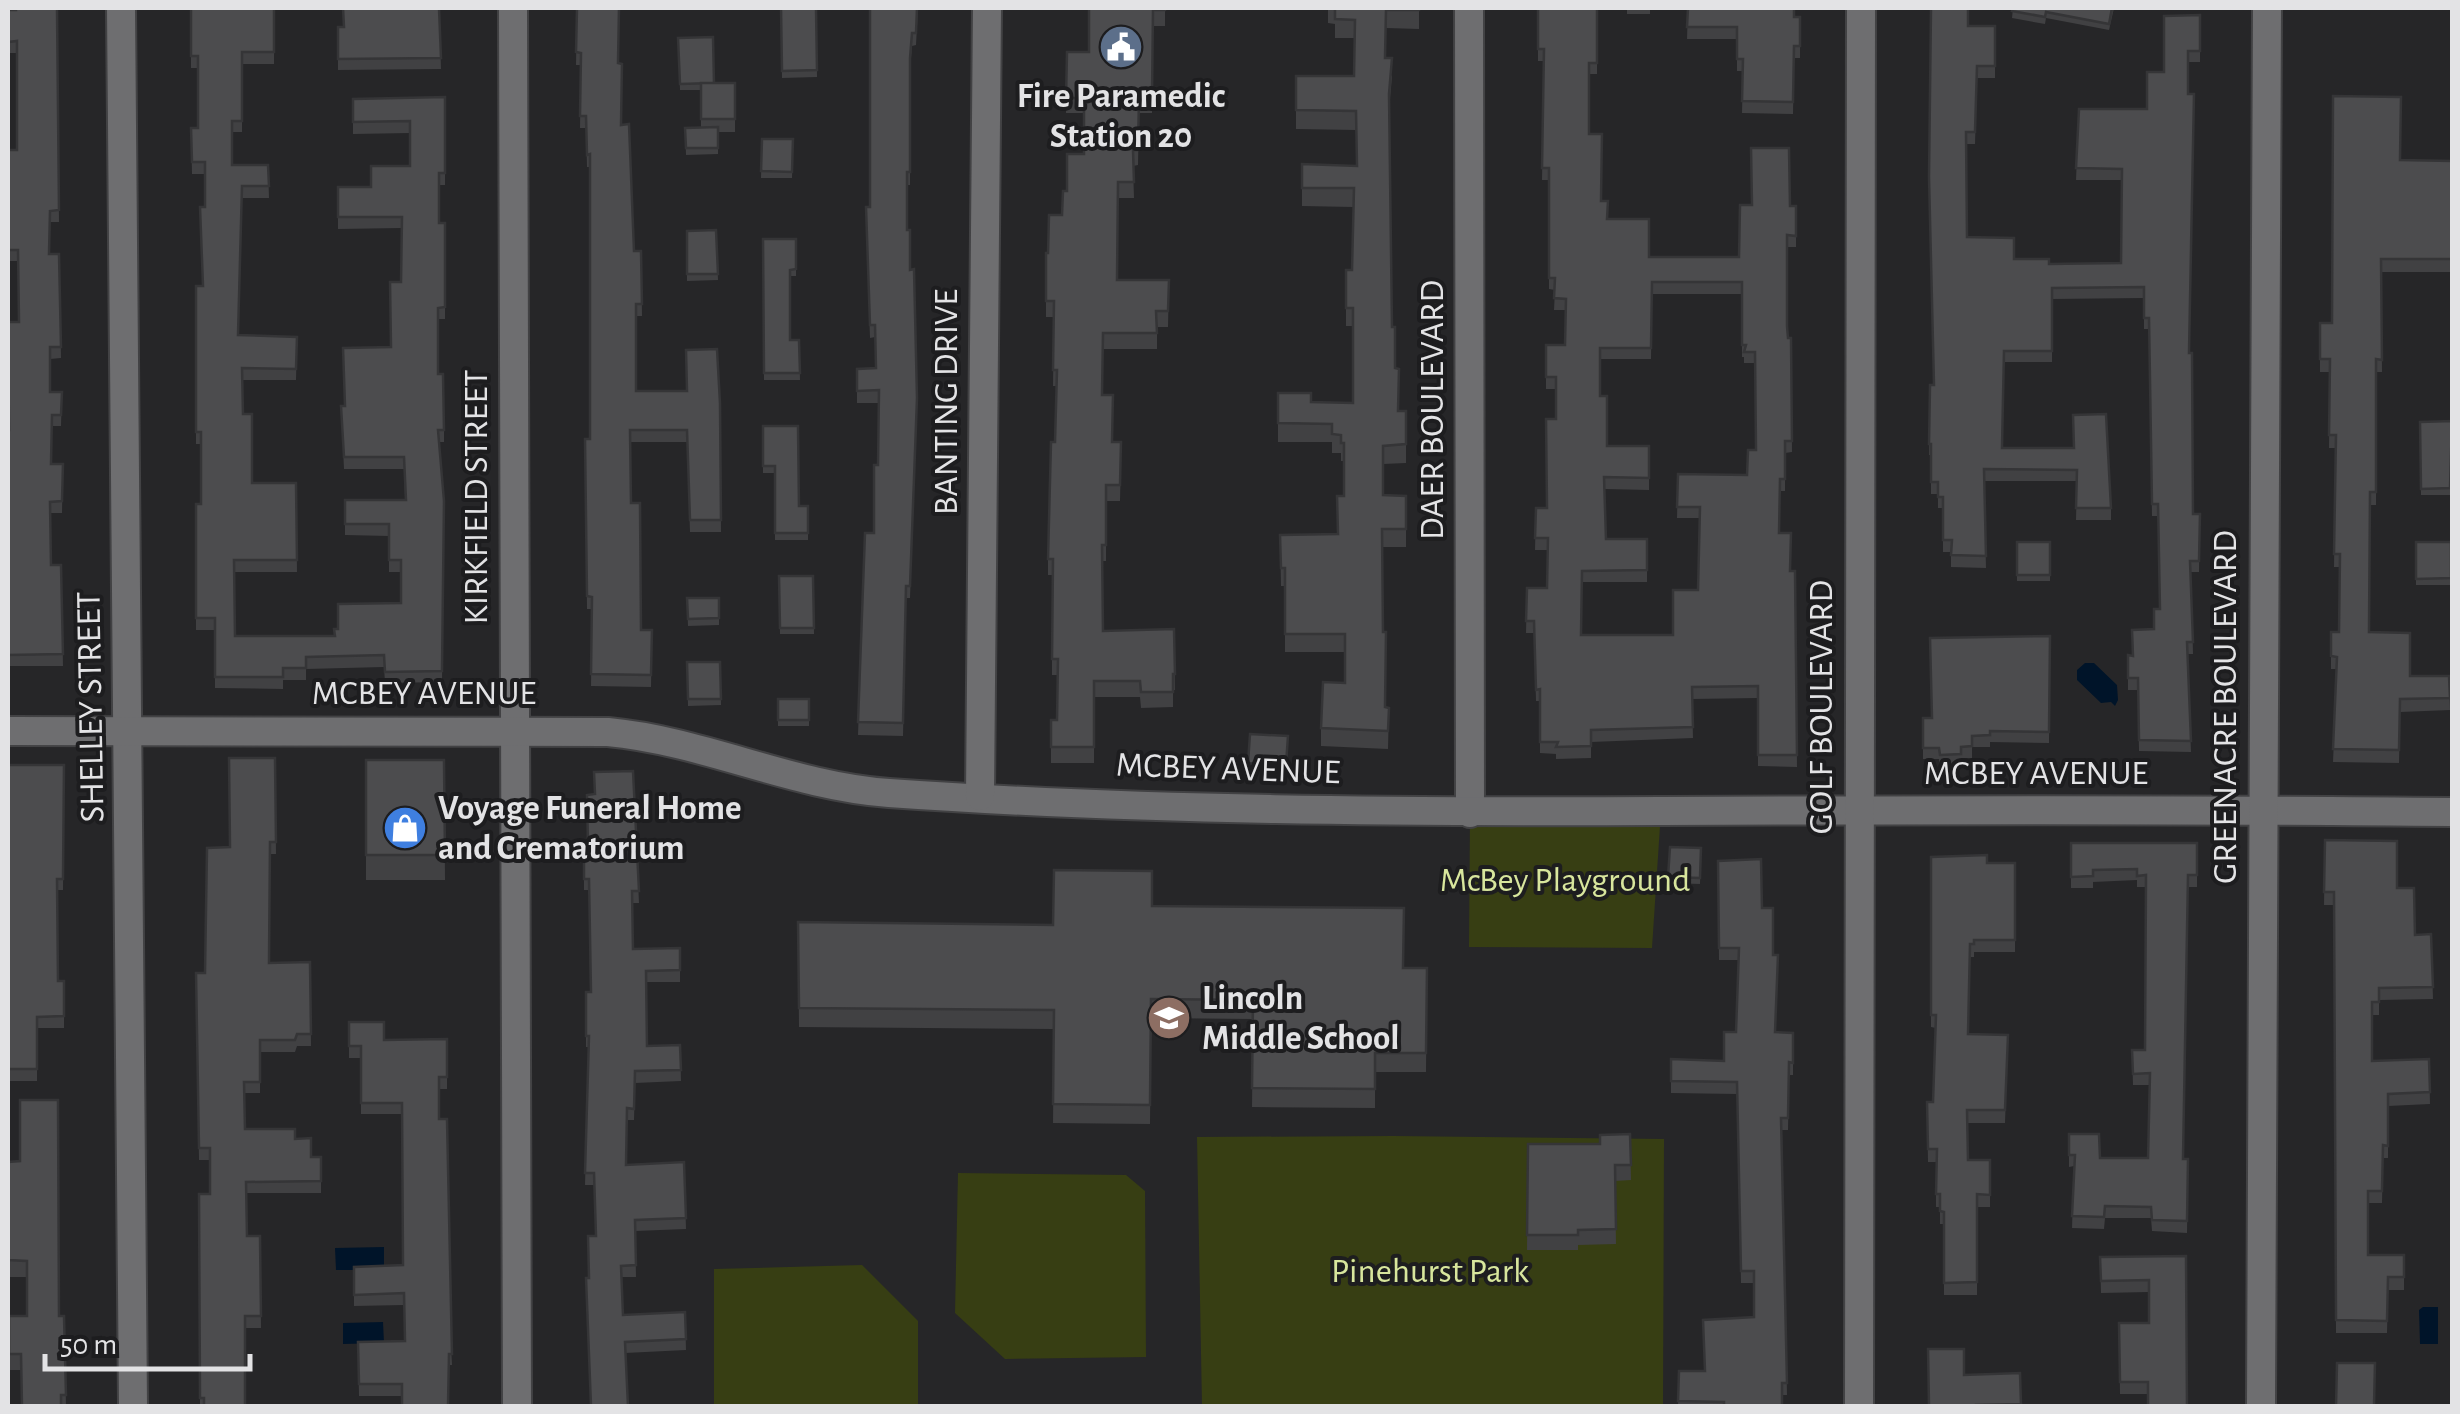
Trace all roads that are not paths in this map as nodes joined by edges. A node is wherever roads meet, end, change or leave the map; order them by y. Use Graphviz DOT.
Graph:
graph roads {
  1 [pos="121,8"];
  2 [pos="513,8"];
  3 [pos="987,8"];
  4 [pos="1469,8"];
  5 [pos="1861,8"];
  6 [pos="2267,8"];
  7 [pos="514,730"];
  8 [pos="8,731"];
  9 [pos="129,731"];
  10 [pos="980,796"];
  11 [pos="2262,810"];
  12 [pos="1858,812"];
  13 [pos="2452,812"];
  14 [pos="1470,813"];
  15 [pos="133,1406"];
  16 [pos="517,1406"];
  17 [pos="1858,1406"];
  18 [pos="2260,1406"];
  1 -- 9 [label="street, SHELLEY STREET"];
  2 -- 7 [label="street, KIRKFIELD STREET"];
  3 -- 10 [label="street, BANTING DRIVE"];
  4 -- 14 [label="street, DAER BOULEVARD"];
  5 -- 12 [label="street, GOLF BOULEVARD"];
  6 -- 11 [label="street, GREENACRE BOULEVARD"];
  7 -- 9 [label="street, MCBEY AVENUE"];
  7 -- 10 [label="street, MCBEY AVENUE"];
  7 -- 16 [label="street, KIRKFIELD STREET"];
  8 -- 9 [label="street, MCBEY AVENUE"];
  9 -- 15 [label="street, SHELLEY STREET"];
  10 -- 14 [label="street, MCBEY AVENUE"];
  11 -- 12 [label="street, MCBEY AVENUE"];
  11 -- 13 [label="street, MCBEY AVENUE"];
  11 -- 18 [label="street, GREENACRE BOULEVARD"];
  12 -- 14 [label="street, MCBEY AVENUE"];
  12 -- 17 [label="street, GOLF BOULEVARD"];
}
